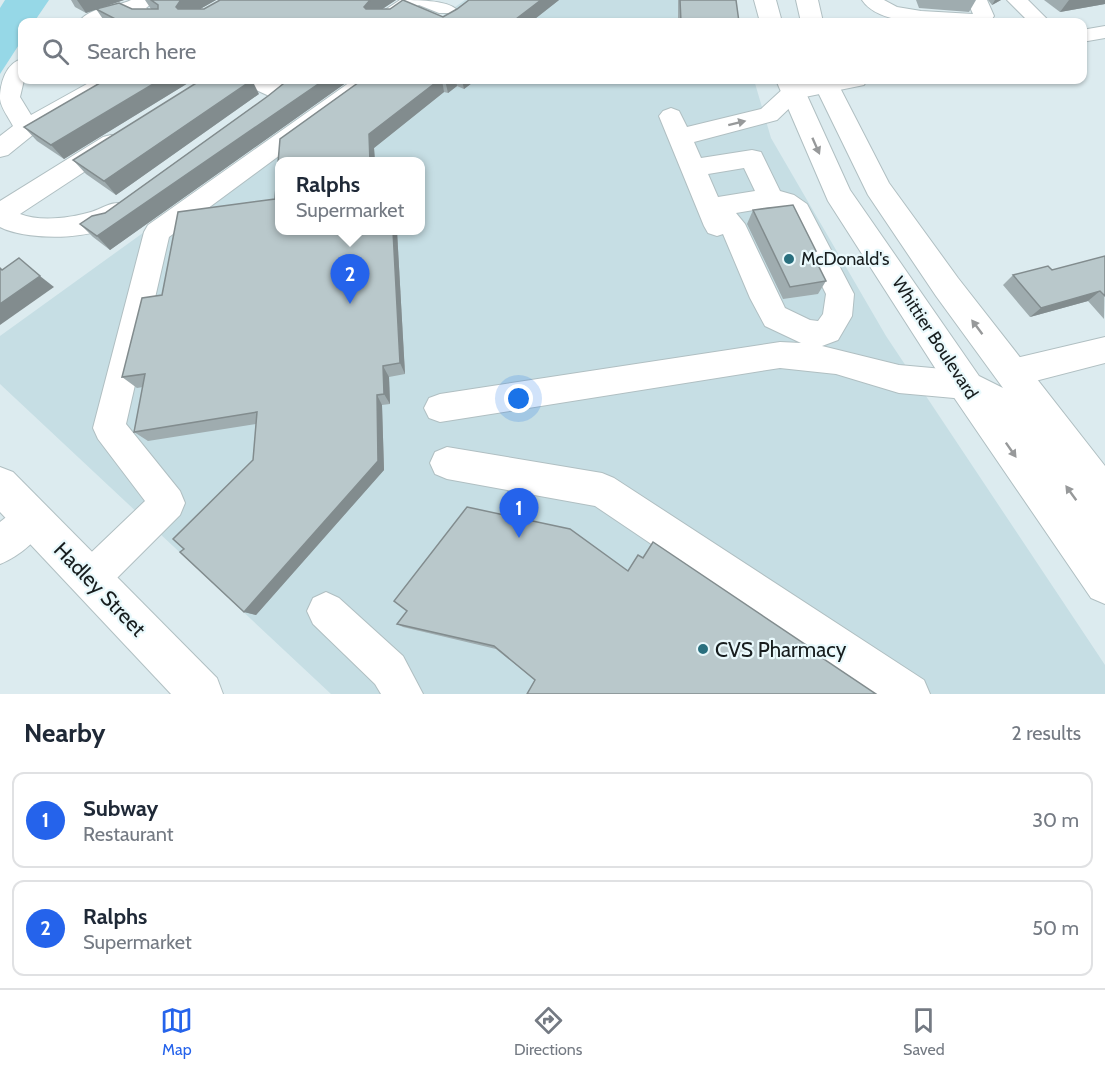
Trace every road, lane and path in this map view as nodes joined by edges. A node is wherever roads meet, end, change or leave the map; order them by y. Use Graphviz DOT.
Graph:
graph roads {
  1 [pos="413,0"];
  2 [pos="425,0"];
  3 [pos="765,0"];
  4 [pos="807,0"];
  5 [pos="872,0"];
  6 [pos="976,0"];
  7 [pos="1017,0"];
  8 [pos="138,4"];
  9 [pos="469,6"];
  10 [pos="446,16"];
  11 [pos="97,18"];
  12 [pos="152,18"];
  13 [pos="386,18"];
  14 [pos="770,18"];
  15 [pos="811,18"];
  16 [pos="951,18"];
  17 [pos="984,18"];
  18 [pos="1036,18"];
  19 [pos="1105,32"];
  20 [pos="1087,35"];
  21 [pos="18,72"];
  22 [pos="102,84"];
  23 [pos="361,84"];
  24 [pos="813,84"];
  25 [pos="825,84"];
  26 [pos="287,86"];
  27 [pos="790,86"];
  28 [pos="256,111"];
  29 [pos="26,128"];
  30 [pos="130,131"];
  31 [pos="0,149"];
  32 [pos="694,168"];
  33 [pos="135,198"];
  34 [pos="771,198"];
  35 [pos="710,208"];
  36 [pos="0,214"];
  37 [pos="883,259"];
  38 [pos="1105,350"];
  39 [pos="770,357"];
  40 [pos="1012,374"];
  41 [pos="965,385"];
  42 [pos="440,408"];
  43 [pos="447,463"];
  44 [pos="0,485"];
  45 [pos="1105,496"];
  46 [pos="32,518"];
  47 [pos="1105,540"];
  48 [pos="0,546"];
  49 [pos="90,579"];
  50 [pos="1105,584"];
  51 [pos="326,611"];
  52 [pos="201,694"];
  53 [pos="403,694"];
  54 [pos="910,694"];
  1 -- 13 [label="street"];
  2 -- 10 [label="street"];
  3 -- 14 [label="main road"];
  4 -- 15 [label="main road"];
  5 -- 16 [label="street"];
  6 -- 17 [label="street"];
  7 -- 18 [label="street"];
  8 -- 11 [label="street"];
  8 -- 12 [label="street"];
  9 -- 10 [label="street"];
  19 -- 20 [label="street"];
  21 -- 29 [label="street"];
  22 -- 29 [label="street"];
  23 -- 49 [label="street"];
  24 -- 27 [label="street"];
  40 -- 25 [label="main road, Whittier Boulevard, one-way"];
  26 -- 28 [label="street"];
  32 -- 27 [label="street, one-way"];
  27 -- 37 [label="main road, Whittier Boulevard, one-way"];
  29 -- 31 [label="street"];
  30 -- 36 [label="street"];
  32 -- 34 [label="street"];
  32 -- 35 [label="street"];
  33 -- 36 [label="street"];
  34 -- 35 [label="street"];
  34 -- 35 [label="street"];
  35 -- 39 [label="street"];
  37 -- 40 [label="main road"];
  37 -- 41 [label="main road, Whittier Boulevard"];
  38 -- 40 [label="street"];
  39 -- 41 [label="street"];
  39 -- 42 [label="street"];
  40 -- 45 [label="main road, Whittier Boulevard"];
  47 -- 41 [label="main road, one-way"];
  41 -- 50 [label="main road, Whittier Boulevard, one-way"];
  43 -- 54 [label="street"];
  44 -- 46 [label="main road, Hadley Street"];
  46 -- 48 [label="street"];
  46 -- 49 [label="main road, Hadley Street"];
  49 -- 52 [label="main road, Hadley Street"];
  51 -- 53 [label="street"];
}
